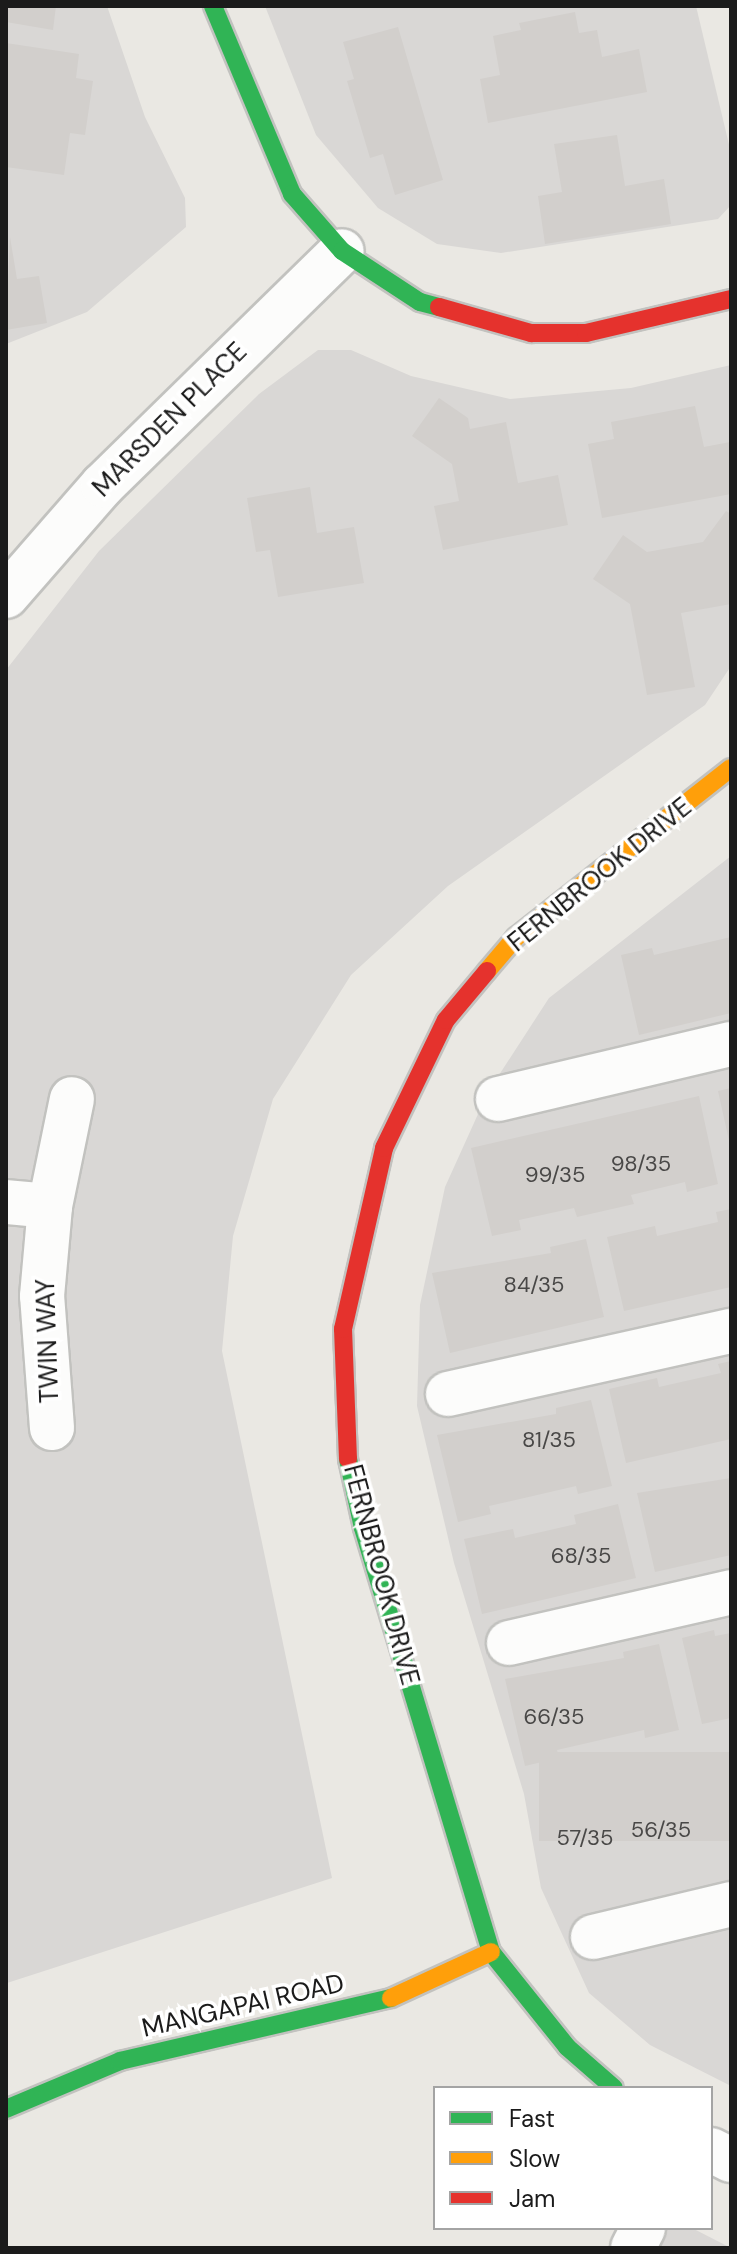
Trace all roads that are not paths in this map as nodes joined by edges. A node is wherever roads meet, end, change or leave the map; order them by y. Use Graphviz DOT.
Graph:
graph roads {
  1 [pos="213,6"];
  2 [pos="342,251"];
  3 [pos="731,299"];
  4 [pos="6,596"];
  5 [pos="731,768"];
  6 [pos="731,1044"];
  7 [pos="72,1099"];
  8 [pos="498,1099"];
  9 [pos="6,1202"];
  10 [pos="50,1206"];
  11 [pos="731,1331"];
  12 [pos="448,1394"];
  13 [pos="52,1428"];
  14 [pos="731,1592"];
  15 [pos="509,1643"];
  16 [pos="731,1904"];
  17 [pos="593,1937"];
  18 [pos="491,1952"];
  19 [pos="612,2086"];
  20 [pos="6,2109"];
  21 [pos="713,2151"];
  22 [pos="731,2160"];
  23 [pos="642,2230"];
  24 [pos="633,2248"];
  1 -- 2 [label="street"];
  2 -- 3 [label="street"];
  2 -- 4 [label="street, MARSDEN PLACE"];
  5 -- 18 [label="street, FERNBROOK DRIVE"];
  6 -- 8 [label="street"];
  7 -- 10 [label="street, TWIN WAY"];
  9 -- 10 [label="street"];
  10 -- 13 [label="street, TWIN WAY"];
  11 -- 12 [label="street"];
  14 -- 15 [label="street"];
  16 -- 17 [label="street"];
  18 -- 19 [label="street, FERNBROOK DRIVE"];
  18 -- 20 [label="street, MANGAPAI ROAD"];
  21 -- 22 [label="street"];
  23 -- 24 [label="street"];
}
